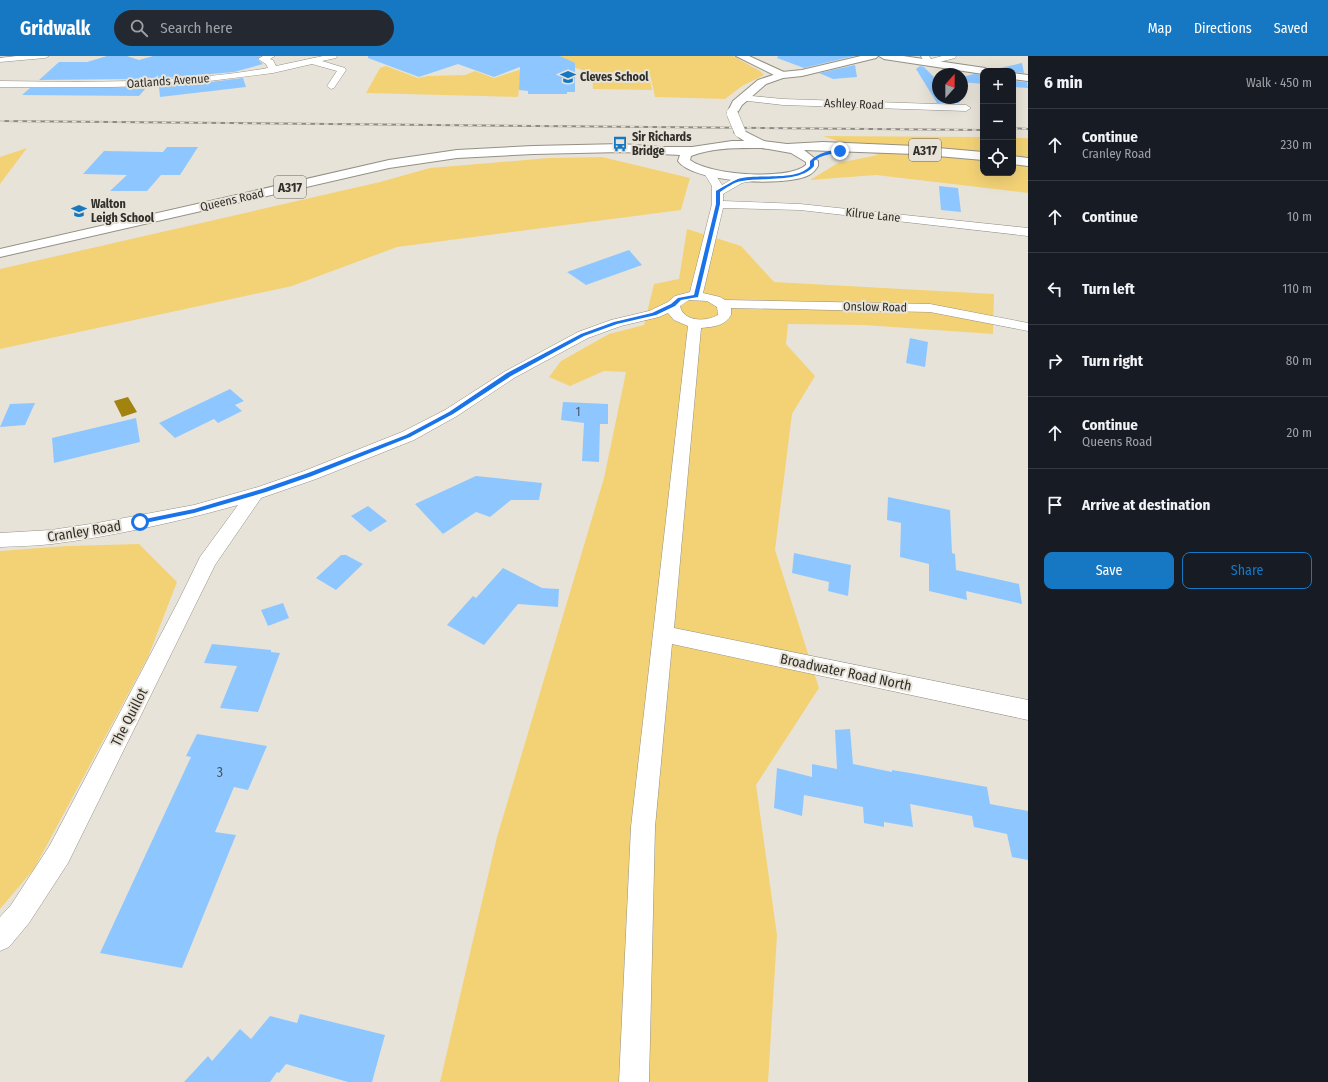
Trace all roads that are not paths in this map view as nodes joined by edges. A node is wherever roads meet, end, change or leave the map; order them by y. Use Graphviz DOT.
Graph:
graph roads {
  1 [pos="45,56"];
  2 [pos="271,56"];
  3 [pos="334,56"];
  4 [pos="741,56"];
  5 [pos="855,56"];
  6 [pos="873,56"];
  7 [pos="884,56"];
  8 [pos="952,56"];
  9 [pos="927,59"];
  10 [pos="0,60"];
  11 [pos="313,61"];
  12 [pos="273,70"];
  13 [pos="980,70"];
  14 [pos="782,75"];
  15 [pos="1016,76"];
  16 [pos="1028,78"];
  17 [pos="0,84"];
  18 [pos="331,86"];
  19 [pos="742,98"];
  20 [pos="966,108"];
  21 [pos="740,133"];
  22 [pos="718,146"];
  23 [pos="766,146"];
  24 [pos="782,148"];
  25 [pos="584,149"];
  26 [pos="866,149"];
  27 [pos="692,151"];
  28 [pos="980,156"];
  29 [pos="1016,160"];
  30 [pos="812,161"];
  31 [pos="1028,162"];
  32 [pos="694,168"];
  33 [pos="709,173"];
  34 [pos="754,178"];
  35 [pos="718,192"];
  36 [pos="718,204"];
  37 [pos="1028,232"];
  38 [pos="0,253"];
  39 [pos="696,296"];
  40 [pos="720,304"];
  41 [pos="673,305"];
  42 [pos="695,323"];
  43 [pos="1028,327"];
  44 [pos="255,493"];
  45 [pos="0,540"];
  46 [pos="664,634"];
  47 [pos="1028,710"];
  48 [pos="0,938"];
  49 [pos="634,1082"];
  1 -- 10 [label="street"];
  2 -- 12 [label="street"];
  3 -- 11 [label="street, Oatlands Avenue"];
  4 -- 14 [label="main road"];
  5 -- 14 [label="main road"];
  6 -- 14 [label="main road"];
  7 -- 9 [label="main road"];
  8 -- 9 [label="street"];
  9 -- 13 [label="main road"];
  11 -- 12 [label="street, Oatlands Avenue"];
  11 -- 18 [label="street"];
  12 -- 17 [label="street, Oatlands Avenue"];
  14 -- 19 [label="main road"];
  15 -- 16 [label="main road"];
  19 -- 20 [label="street, Ashley Road"];
  19 -- 21 [label="main road, bridge"];
  21 -- 22 [label="main road"];
  21 -- 23 [label="main road"];
  22 -- 23 [label="main road"];
  22 -- 27 [label="main road, Queens Road"];
  23 -- 24 [label="main road"];
  24 -- 26 [label="main road, A317"];
  24 -- 30 [label="main road"];
  25 -- 27 [label="main road, Queens Road / A317"];
  25 -- 32 [label="main road, Queens Road / A317"];
  25 -- 38 [label="main road, Queens Road / A317"];
  26 -- 28 [label="main road, A317"];
  26 -- 30 [label="main road, A317"];
  27 -- 32 [label="main road"];
  29 -- 31 [label="main road"];
  30 -- 34 [label="main road, Queens Road"];
  32 -- 33 [label="main road, Queens Road"];
  33 -- 34 [label="main road, Queens Road"];
  33 -- 35 [label="street"];
  34 -- 35 [label="street"];
  35 -- 36 [label="street"];
  36 -- 37 [label="street, Kilrue Lane"];
  36 -- 39 [label="street"];
  39 -- 40 [label="street"];
  39 -- 41 [label="street, Cranley Road"];
  40 -- 42 [label="street"];
  40 -- 43 [label="street, Onslow Road"];
  41 -- 42 [label="street"];
  41 -- 44 [label="street, Cranley Road"];
  42 -- 46 [label="street"];
  44 -- 45 [label="street, Cranley Road"];
  44 -- 48 [label="street, The Quillot"];
  46 -- 47 [label="street, Broadwater Road North"];
  46 -- 49 [label="street"];
}
